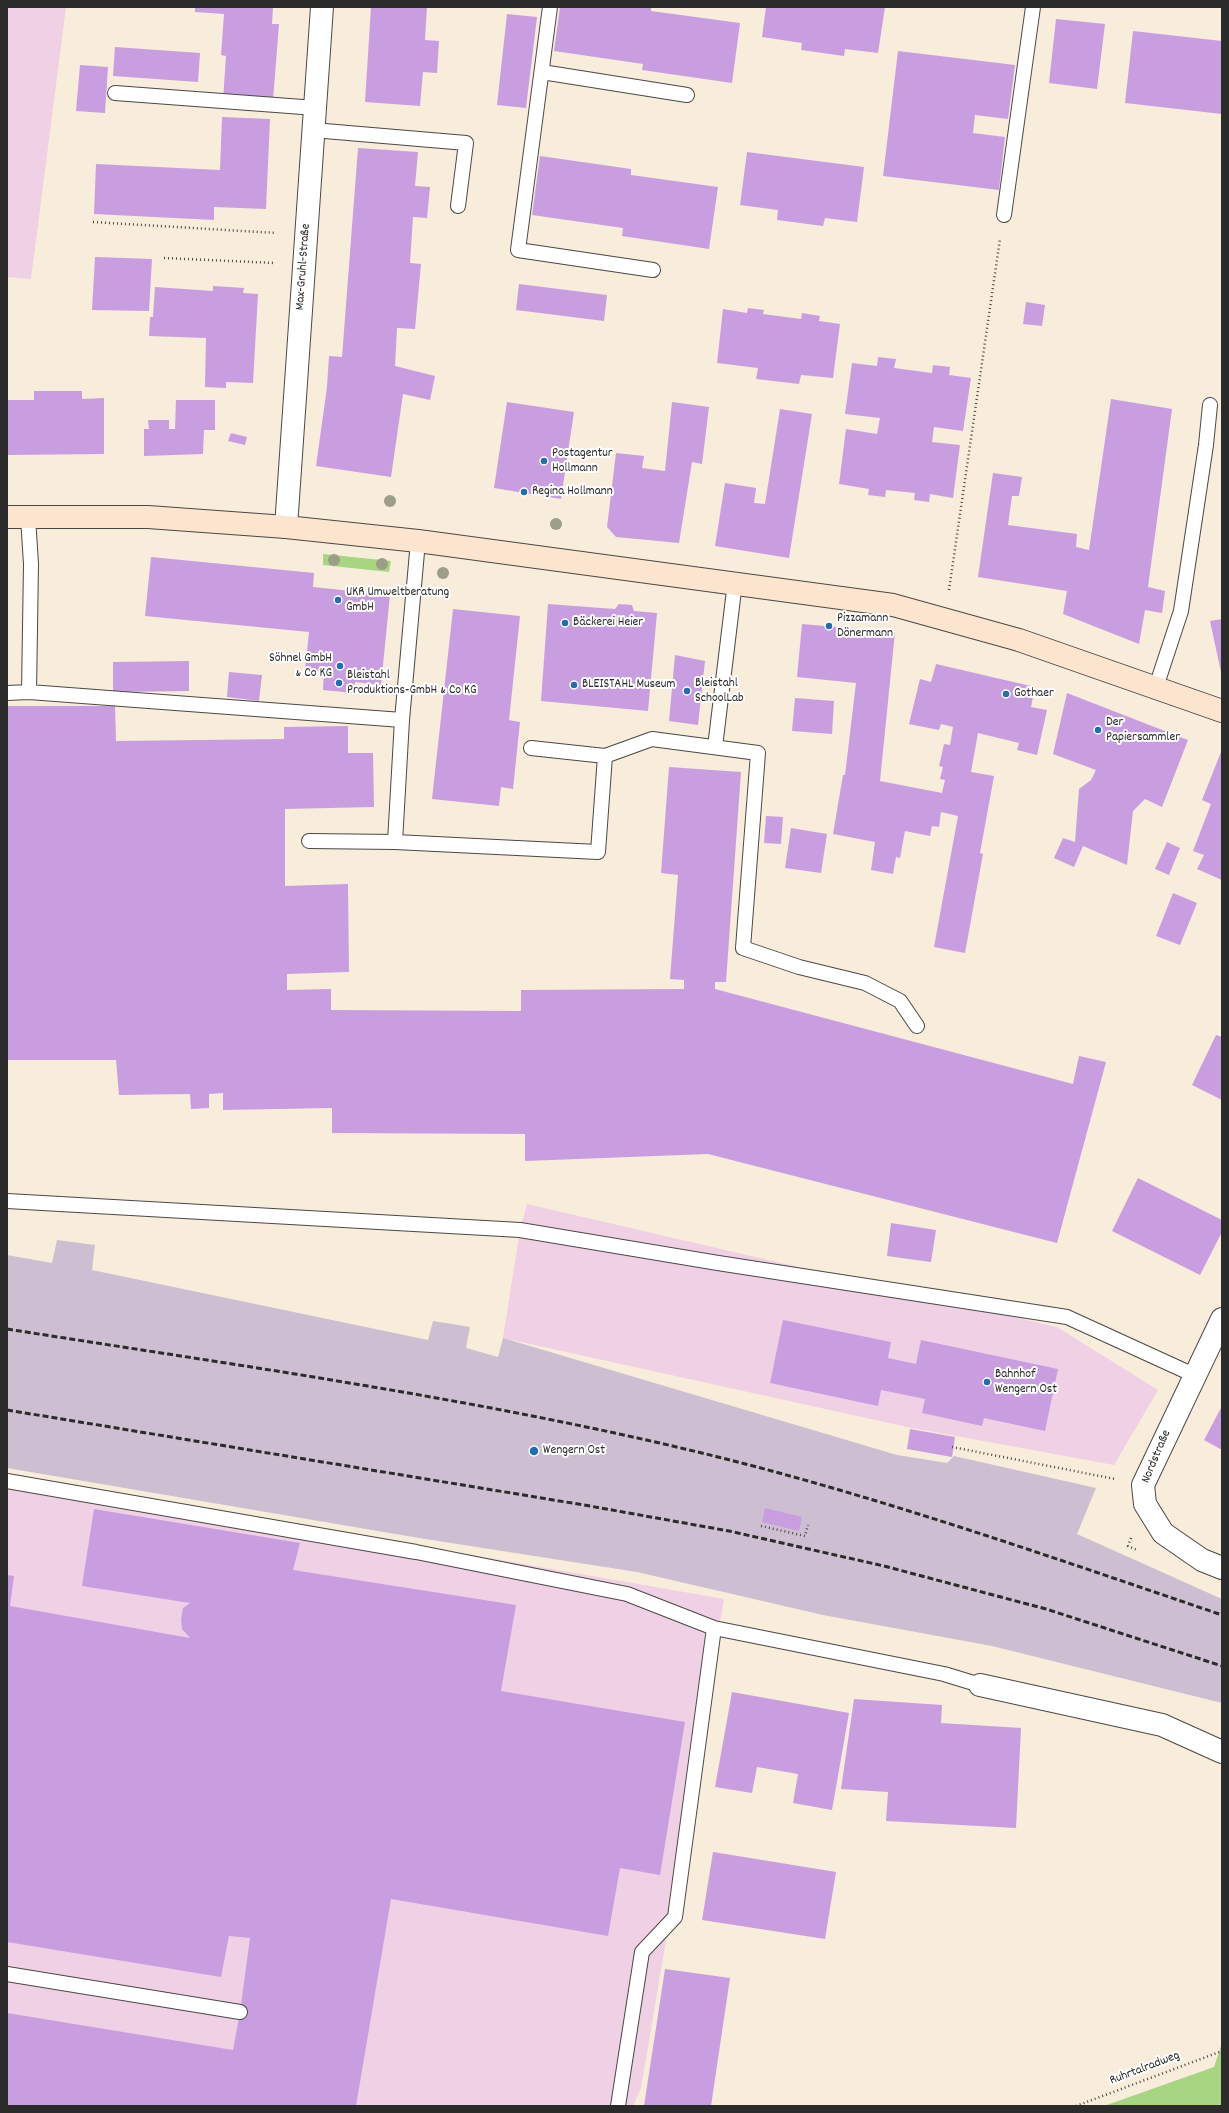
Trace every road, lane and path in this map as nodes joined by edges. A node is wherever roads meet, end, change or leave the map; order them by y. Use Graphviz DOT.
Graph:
graph roads {
  1 [pos="322,7"];
  2 [pos="550,7"];
  3 [pos="1033,7"];
  4 [pos="542,72"];
  5 [pos="115,93"];
  6 [pos="687,94"];
  7 [pos="316,108"];
  8 [pos="313,130"];
  9 [pos="458,206"];
  10 [pos="1004,214"];
  11 [pos="93,222"];
  12 [pos="306,235"];
  13 [pos="164,258"];
  14 [pos="304,265"];
  15 [pos="652,270"];
  16 [pos="1210,405"];
  17 [pos="17,517"];
  18 [pos="286,526"];
  19 [pos="418,541"];
  20 [pos="735,582"];
  21 [pos="945,618"];
  22 [pos="1156,687"];
  23 [pos="29,692"];
  24 [pos="7,693"];
  25 [pos="1222,712"];
  26 [pos="402,720"];
  27 [pos="715,747"];
  28 [pos="532,748"];
  29 [pos="605,756"];
  30 [pos="309,841"];
  31 [pos="395,842"];
  32 [pos="917,1026"];
  33 [pos="7,1201"];
  34 [pos="1222,1319"];
  35 [pos="1194,1375"];
  36 [pos="952,1447"];
  37 [pos="7,1481"];
  38 [pos="1143,1485"];
  39 [pos="808,1525"];
  40 [pos="761,1526"];
  41 [pos="1222,1568"];
  42 [pos="714,1628"];
  43 [pos="980,1685"];
  44 [pos="1222,1752"];
  45 [pos="7,1974"];
  46 [pos="240,2012"];
  47 [pos="1222,2051"];
  48 [pos="618,2106"];
  49 [pos="1076,2106"];
  1 -- 7 [label="street, Max-Gruhl-Straße"];
  2 -- 4 [label="lane"];
  3 -- 10 [label="lane"];
  4 -- 6 [label="lane"];
  4 -- 15 [label="lane"];
  5 -- 7 [label="lane"];
  7 -- 8 [label="street, Max-Gruhl-Straße"];
  8 -- 9 [label="lane"];
  8 -- 12 [label="street, Max-Gruhl-Straße"];
  10 -- 21 [label="path"];
  11 -- 12 [label="path"];
  12 -- 14 [label="street, Max-Gruhl-Straße"];
  13 -- 14 [label="path"];
  14 -- 18 [label="street, Max-Gruhl-Straße"];
  16 -- 22 [label="lane"];
  17 -- 18 [label="main road"];
  17 -- 23 [label="lane"];
  18 -- 19 [label="main road"];
  19 -- 20 [label="main road"];
  19 -- 26 [label="lane"];
  20 -- 21 [label="main road"];
  20 -- 27 [label="lane"];
  21 -- 22 [label="main road"];
  22 -- 25 [label="main road"];
  23 -- 24 [label="lane"];
  23 -- 26 [label="lane"];
  26 -- 31 [label="lane"];
  27 -- 29 [label="lane"];
  27 -- 32 [label="lane"];
  28 -- 29 [label="lane"];
  29 -- 31 [label="lane"];
  30 -- 31 [label="lane"];
  33 -- 35 [label="lane"];
  34 -- 35 [label="street, Nordstraße"];
  35 -- 38 [label="street, Nordstraße"];
  36 -- 38 [label="path"];
  37 -- 42 [label="lane"];
  38 -- 41 [label="street, Nordstraße"];
  39 -- 40 [label="path"];
  42 -- 43 [label="lane"];
  42 -- 48 [label="lane"];
  43 -- 44 [label="street"];
  45 -- 46 [label="lane"];
  47 -- 49 [label="path, Ruhrtalradweg"];
}
